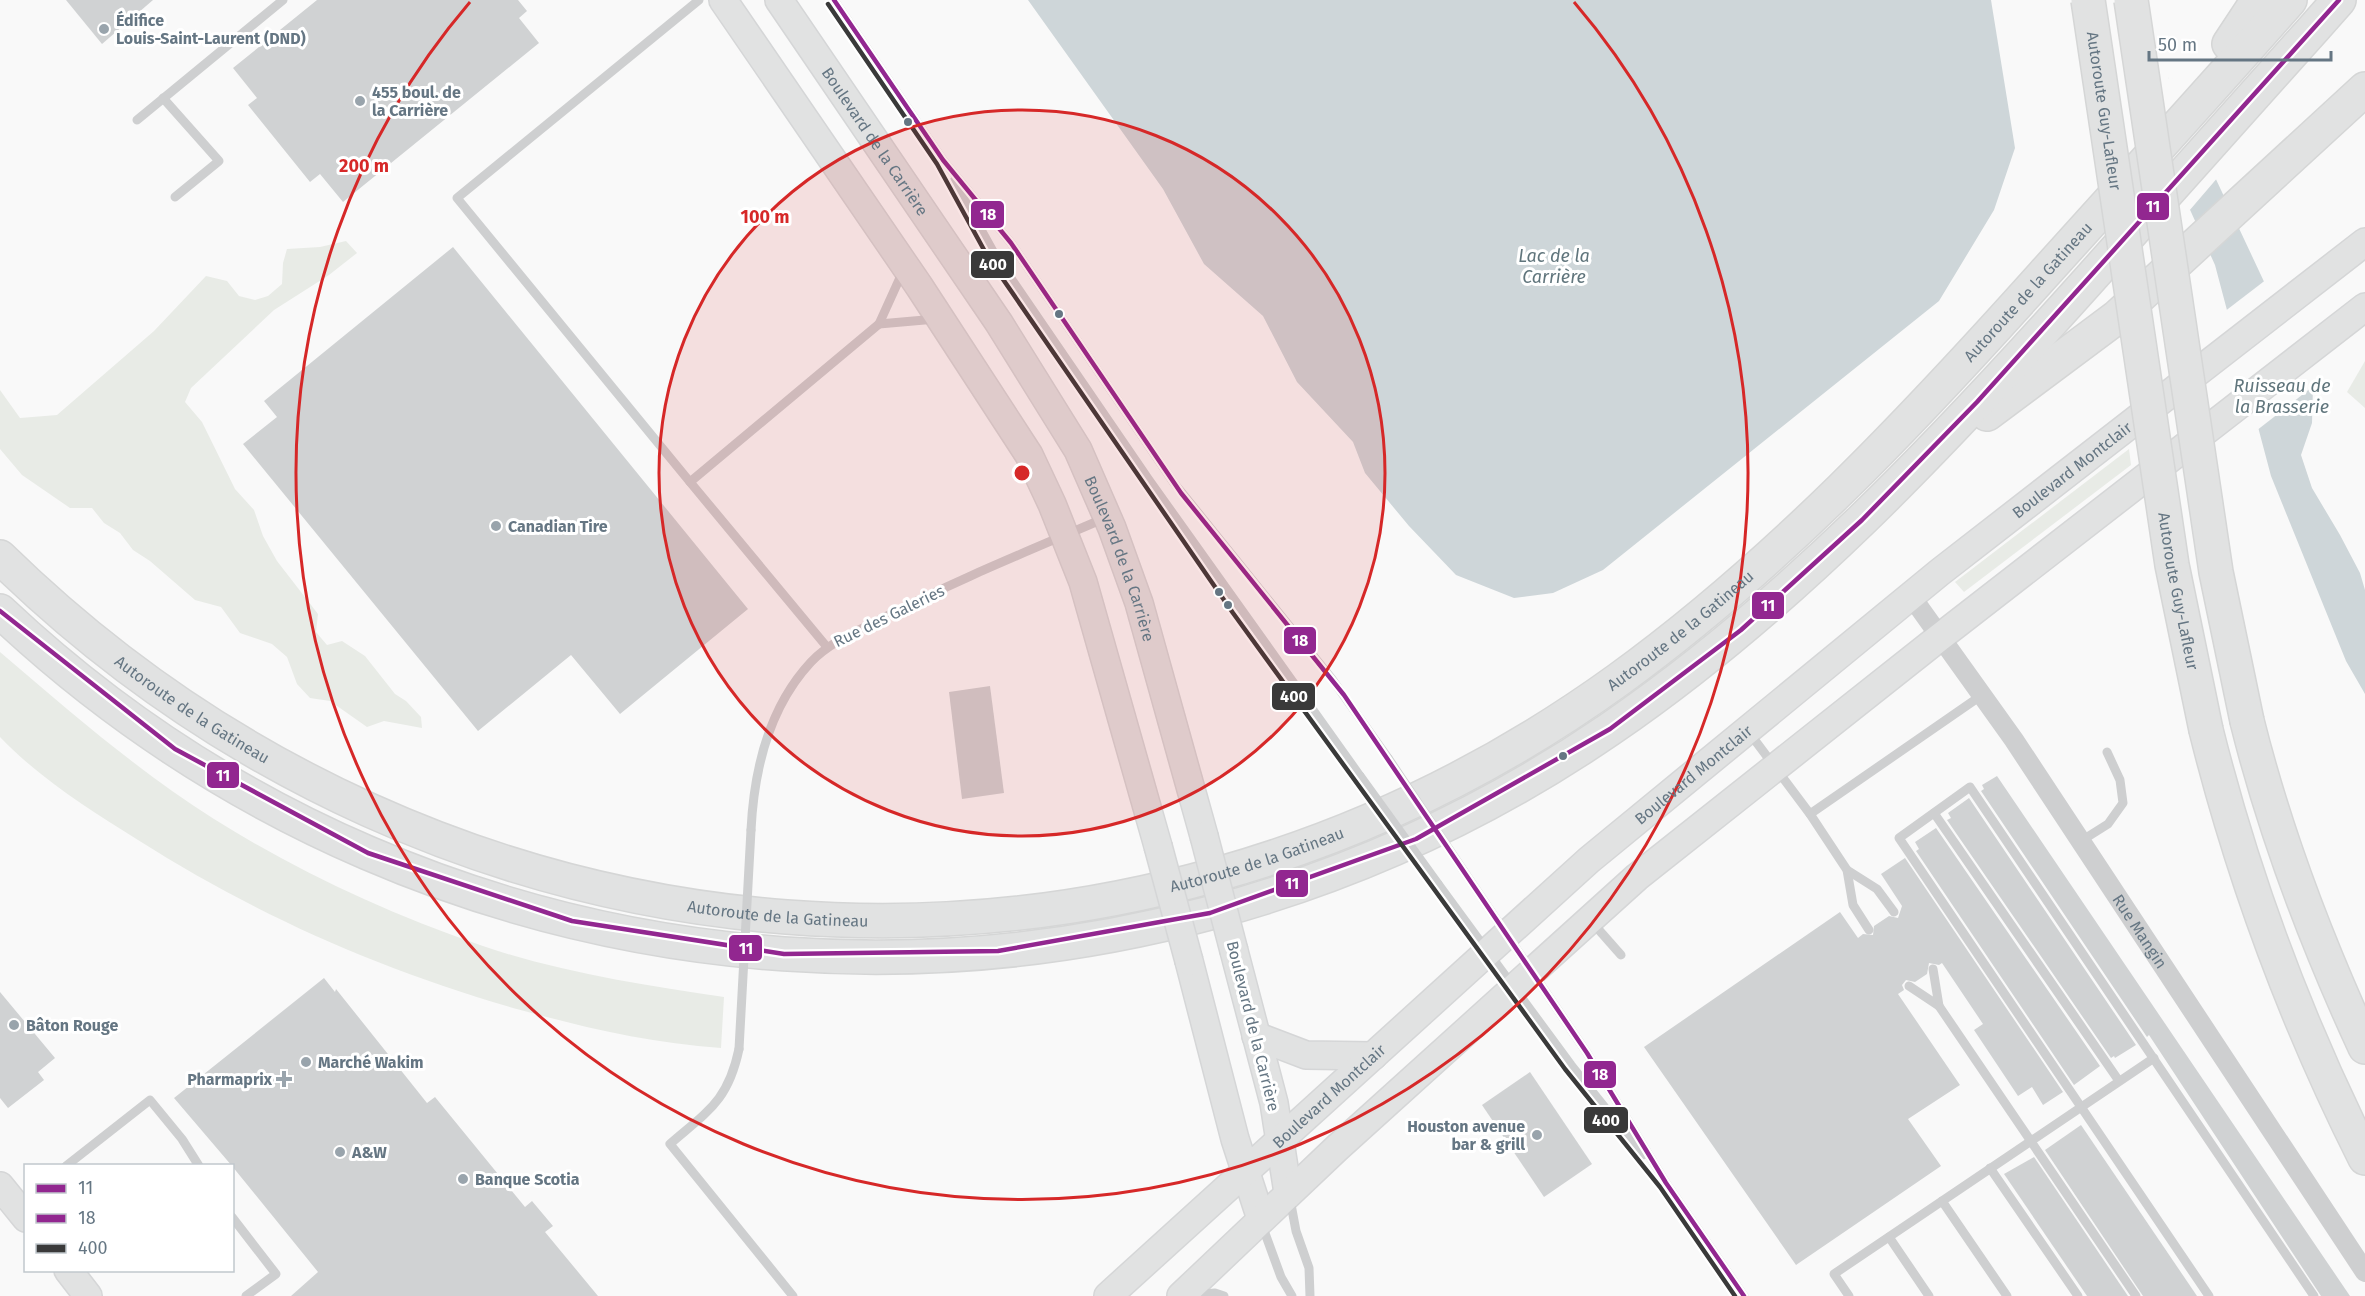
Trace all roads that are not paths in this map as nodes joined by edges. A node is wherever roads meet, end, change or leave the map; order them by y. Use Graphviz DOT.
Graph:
graph roads {
  1 [pos="283,0"];
  2 [pos="699,0"];
  3 [pos="723,0"];
  4 [pos="780,0"];
  5 [pos="834,0"];
  6 [pos="2088,0"];
  7 [pos="2131,0"];
  8 [pos="2258,0"];
  9 [pos="2290,0"];
  10 [pos="2339,0"];
  11 [pos="2365,89"];
  12 [pos="163,98"];
  13 [pos="137,120"];
  14 [pos="2178,124"];
  15 [pos="943,160"];
  16 [pos="175,197"];
  17 [pos="2365,242"];
  18 [pos="906,267"];
  19 [pos="2365,306"];
  20 [pos="941,319"];
  21 [pos="879,324"];
  22 [pos="1909,474"];
  23 [pos="690,482"];
  24 [pos="1108,517"];
  25 [pos="1066,535"];
  26 [pos="0,557"];
  27 [pos="1911,596"];
  28 [pos="0,611"];
  29 [pos="1940,637"];
  30 [pos="827,647"];
  31 [pos="1982,695"];
  32 [pos="1747,729"];
  33 [pos="2107,752"];
  34 [pos="1776,767"];
  35 [pos="1934,813"];
  36 [pos="1810,814"];
  37 [pos="2081,841"];
  38 [pos="1847,870"];
  39 [pos="1894,912"];
  40 [pos="1589,920"];
  41 [pos="1869,930"];
  42 [pos="1496,942"];
  43 [pos="1621,955"];
  44 [pos="1933,969"];
  45 [pos="1523,979"];
  46 [pos="1909,986"];
  47 [pos="1939,1006"];
  48 [pos="1256,1036"];
  49 [pos="2365,1047"];
  50 [pos="1373,1056"];
  51 [pos="2154,1058"];
  52 [pos="2119,1081"];
  53 [pos="2081,1107"];
  54 [pos="1280,1141"];
  55 [pos="2030,1141"];
  56 [pos="2365,1158"];
  57 [pos="69,1164"];
  58 [pos="198,1164"];
  59 [pos="1990,1168"];
  60 [pos="1245,1173"];
  61 [pos="1666,1183"];
  62 [pos="1288,1193"];
  63 [pos="1942,1201"];
  64 [pos="1261,1219"];
  65 [pos="234,1220"];
  66 [pos="1889,1237"];
  67 [pos="70,1272"];
  68 [pos="2365,1272"];
  69 [pos="88,1296"];
  70 [pos="246,1296"];
  71 [pos="793,1296"];
  72 [pos="1108,1296"];
  73 [pos="1181,1296"];
  74 [pos="1224,1296"];
  75 [pos="1292,1296"];
  76 [pos="1310,1296"];
  77 [pos="1744,1296"];
  78 [pos="1849,1296"];
  79 [pos="1929,1296"];
  80 [pos="2007,1296"];
  81 [pos="2078,1296"];
  82 [pos="2136,1296"];
  83 [pos="2209,1296"];
  84 [pos="2314,1296"];
  1 -- 12 [label="lane"];
  2 -- 23 [label="lane"];
  3 -- 18 [label="main road"];
  4 -- 24 [label="main road, Boulevard de la Carrière"];
  5 -- 15 [label="lane"];
  6 -- 56 [label="highway, Autoroute Guy-Lafleur, bridge"];
  7 -- 49 [label="highway, bridge"];
  8 -- 14 [label="highway"];
  9 -- 14 [label="highway, Autoroute de la Gatineau"];
  10 -- 22 [label="highway"];
  11 -- 22 [label="highway"];
  12 -- 13 [label="lane"];
  12 -- 16 [label="lane"];
  14 -- 26 [label="highway, Autoroute de la Gatineau"];
  15 -- 42 [label="lane, bridge"];
  15 -- 42 [label="lane, bridge"];
  17 -- 27 [label="main road, Boulevard Montclair"];
  18 -- 20 [label="main road"];
  18 -- 21 [label="lane"];
  19 -- 29 [label="main road"];
  20 -- 21 [label="lane"];
  20 -- 25 [label="main road"];
  21 -- 23 [label="lane"];
  22 -- 28 [label="highway"];
  23 -- 30 [label="lane"];
  24 -- 25 [label="lane, Rue des Galeries"];
  24 -- 48 [label="main road, Boulevard de la Carrière, bridge"];
  25 -- 30 [label="lane, Rue des Galeries"];
  25 -- 60 [label="main road, bridge"];
  27 -- 29 [label="street, Rue Mangin"];
  27 -- 32 [label="main road, Boulevard Montclair"];
  29 -- 31 [label="street, Rue Mangin"];
  29 -- 34 [label="main road"];
  30 -- 71 [label="lane, Rue des Galeries, bridge"];
  31 -- 36 [label="lane"];
  31 -- 37 [label="street, Rue Mangin"];
  32 -- 34 [label="lane"];
  32 -- 42 [label="main road, Boulevard Montclair"];
  33 -- 37 [label="lane"];
  34 -- 36 [label="lane"];
  34 -- 40 [label="main road"];
  35 -- 51 [label="lane"];
  35 -- 52 [label="lane"];
  35 -- 53 [label="lane"];
  36 -- 38 [label="lane"];
  37 -- 68 [label="street, Rue Mangin"];
  38 -- 39 [label="lane"];
  38 -- 41 [label="lane"];
  40 -- 43 [label="lane"];
  40 -- 45 [label="main road"];
  42 -- 45 [label="lane"];
  42 -- 45 [label="lane"];
  42 -- 50 [label="main road, Boulevard Montclair"];
  44 -- 47 [label="lane"];
  45 -- 61 [label="lane"];
  45 -- 61 [label="lane"];
  45 -- 62 [label="main road"];
  46 -- 47 [label="lane"];
  47 -- 55 [label="lane"];
  48 -- 50 [label="main road"];
  48 -- 54 [label="main road, Boulevard de la Carrière"];
  50 -- 54 [label="main road, Boulevard Montclair"];
  51 -- 52 [label="lane"];
  51 -- 84 [label="lane"];
  52 -- 53 [label="lane"];
  53 -- 55 [label="lane"];
  53 -- 83 [label="lane"];
  54 -- 60 [label="main road, Boulevard Montclair"];
  54 -- 62 [label="main road, Boulevard de la Carrière"];
  55 -- 59 [label="lane"];
  55 -- 82 [label="lane"];
  57 -- 58 [label="lane"];
  59 -- 63 [label="lane"];
  59 -- 81 [label="lane"];
  60 -- 64 [label="main road"];
  60 -- 72 [label="main road, Boulevard Montclair"];
  61 -- 77 [label="lane"];
  62 -- 64 [label="main road"];
  62 -- 76 [label="lane"];
  63 -- 66 [label="lane"];
  63 -- 80 [label="lane"];
  64 -- 73 [label="main road"];
  64 -- 75 [label="lane"];
  65 -- 70 [label="lane"];
  66 -- 78 [label="lane"];
  66 -- 79 [label="lane"];
  67 -- 69 [label="main road"];
  73 -- 74 [label="lane"];
}
